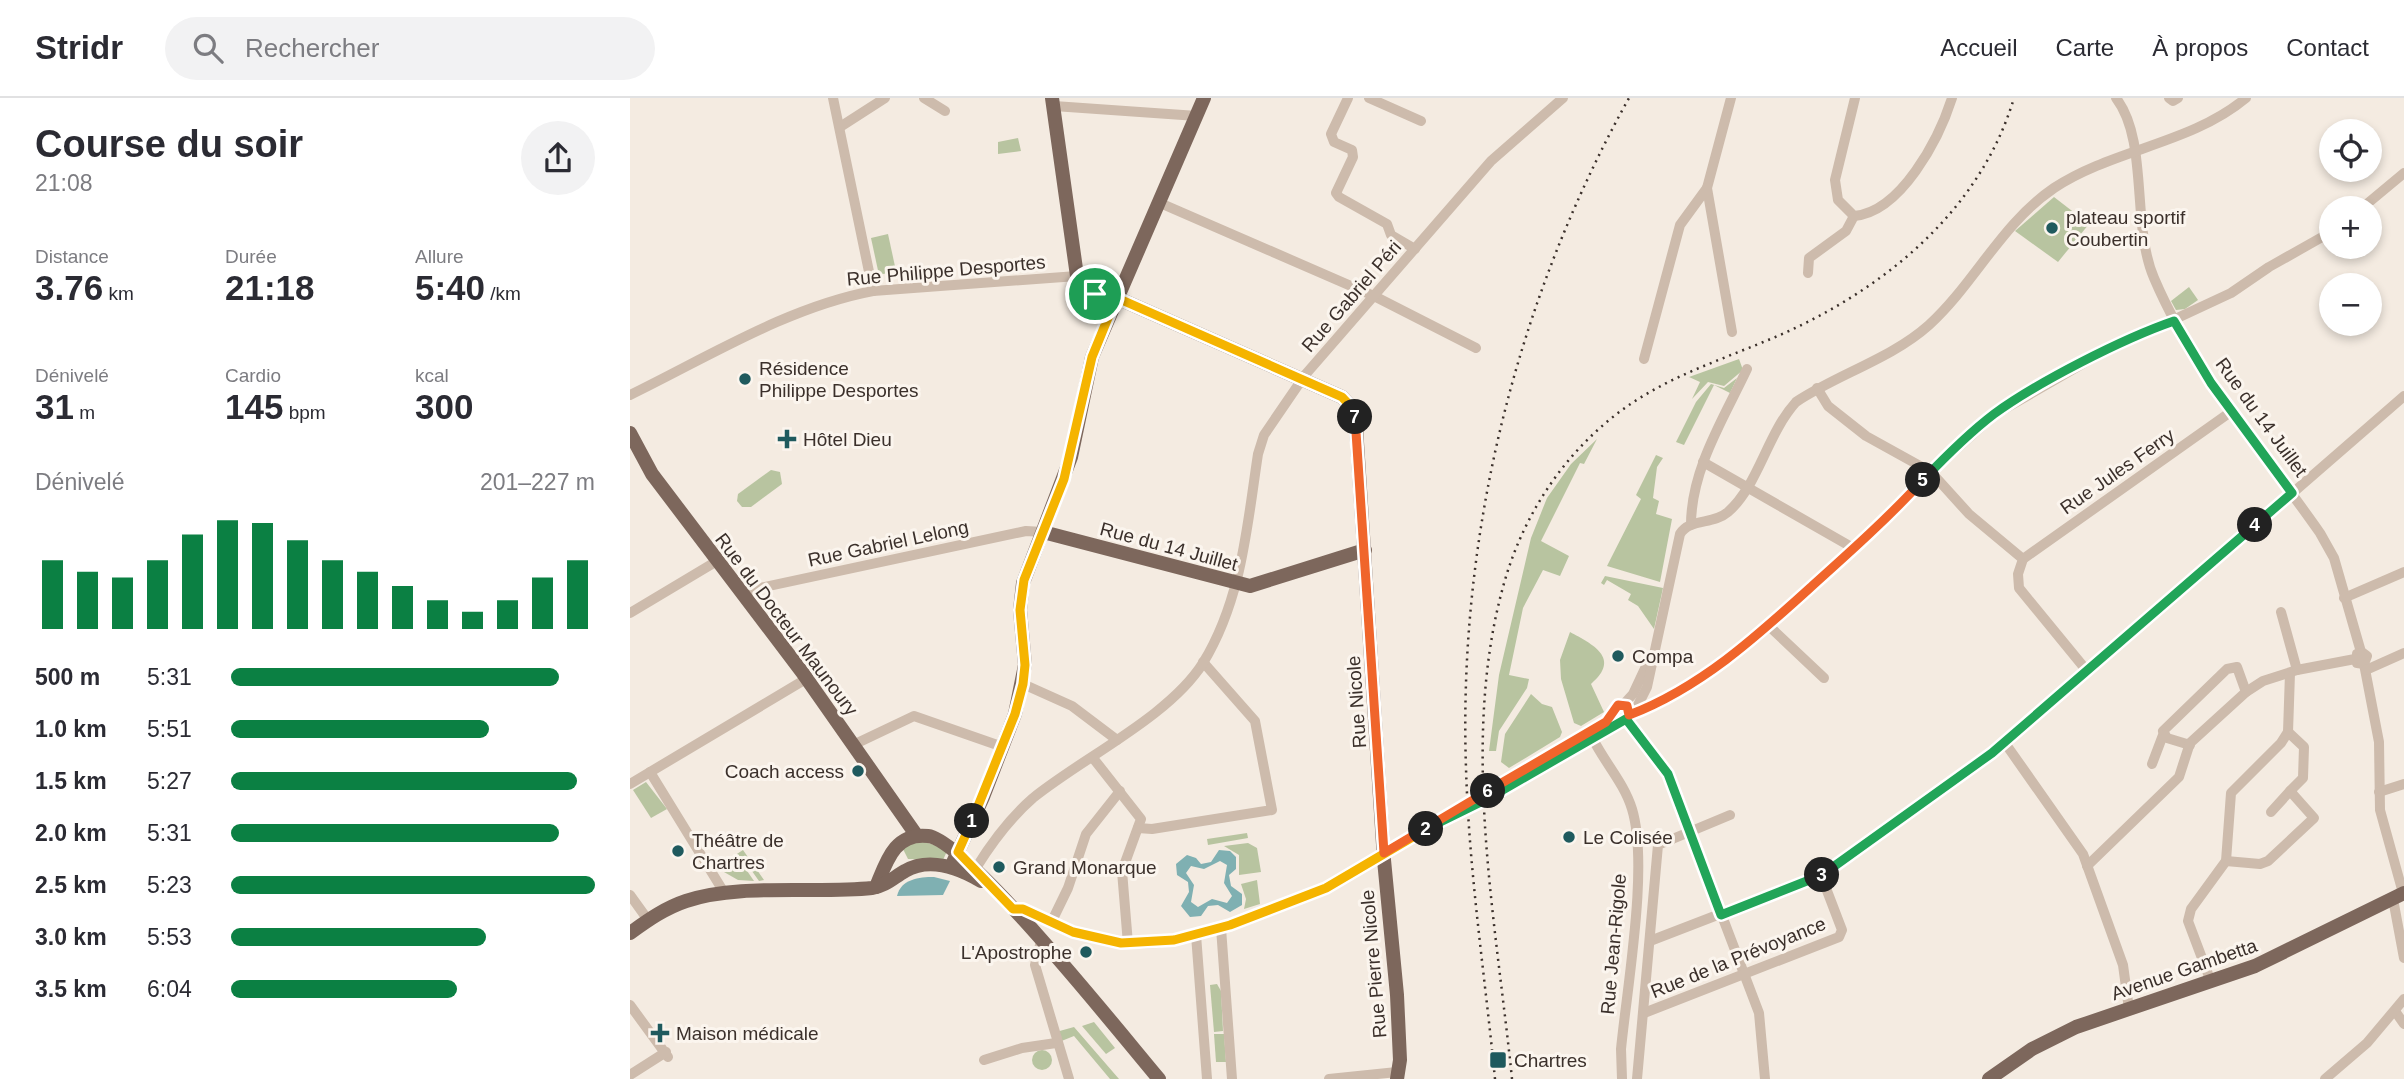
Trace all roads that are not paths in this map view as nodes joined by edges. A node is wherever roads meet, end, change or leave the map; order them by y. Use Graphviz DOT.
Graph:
graph roads {
  1 [pos="833,98"];
  2 [pos="885,98"];
  3 [pos="924,98"];
  4 [pos="1204,98"];
  5 [pos="1348,98"];
  6 [pos="1369,98"];
  7 [pos="1563,98"];
  8 [pos="1731,98"];
  9 [pos="1855,98"];
  10 [pos="1952,98"];
  11 [pos="2116,98"];
  12 [pos="2169,98"];
  13 [pos="2178,98"];
  14 [pos="2246,98"];
  15 [pos="1053,102"];
  16 [pos="945,111"];
  17 [pos="1197,116"];
  18 [pos="1421,121"];
  19 [pos="840,127"];
  20 [pos="2134,152"];
  21 [pos="2404,173"];
  22 [pos="1707,188"];
  23 [pos="2376,196"];
  24 [pos="1160,203"];
  25 [pos="1854,216"];
  26 [pos="2319,239"];
  27 [pos="1415,249"];
  28 [pos="1808,273"];
  29 [pos="1077,276"];
  30 [pos="873,291"];
  31 [pos="1095,294"];
  32 [pos="1374,296"];
  33 [pos="1116,298"];
  34 [pos="1110,313"];
  35 [pos="2174,321"];
  36 [pos="1732,332"];
  37 [pos="1476,348"];
  38 [pos="1644,359"];
  39 [pos="1747,369"];
  40 [pos="1302,379"];
  41 [pos="1817,388"];
  42 [pos="630,395"];
  43 [pos="2404,396"];
  44 [pos="2232,411"];
  45 [pos="630,433"];
  46 [pos="1703,462"];
  47 [pos="1931,471"];
  48 [pos="1745,489"];
  49 [pos="2292,493"];
  50 [pos="1691,525"];
  51 [pos="1043,532"];
  52 [pos="1855,549"];
  53 [pos="1365,550"];
  54 [pos="2023,559"];
  55 [pos="717,561"];
  56 [pos="2404,572"];
  57 [pos="1238,584"];
  58 [pos="741,592"];
  59 [pos="2344,598"];
  60 [pos="2281,612"];
  61 [pos="630,613"];
  62 [pos="1769,626"];
  63 [pos="2404,653"];
  64 [pos="2363,661"];
  65 [pos="1203,662"];
  66 [pos="2087,671"];
  67 [pos="2294,671"];
  68 [pos="1824,678"];
  69 [pos="806,679"];
  70 [pos="1023,684"];
  71 [pos="2246,692"];
  72 [pos="1624,716"];
  73 [pos="2288,732"];
  74 [pos="2163,735"];
  75 [pos="1593,739"];
  76 [pos="1117,740"];
  77 [pos="2005,743"];
  78 [pos="853,745"];
  79 [pos="2190,745"];
  80 [pos="1003,747"];
  81 [pos="1093,758"];
  82 [pos="2152,764"];
  83 [pos="650,772"];
  84 [pos="2404,783"];
  85 [pos="630,784"];
  86 [pos="2290,791"];
  87 [pos="1120,792"];
  88 [pos="2379,792"];
  89 [pos="2271,812"];
  90 [pos="1730,815"];
  91 [pos="1433,825"];
  92 [pos="1138,828"];
  93 [pos="1689,832"];
  94 [pos="917,836"];
  95 [pos="891,851"];
  96 [pos="958,852"];
  97 [pos="1384,853"];
  98 [pos="2226,861"];
  99 [pos="2087,866"];
  100 [pos="951,867"];
  101 [pos="976,868"];
  102 [pos="904,872"];
  103 [pos="1821,875"];
  104 [pos="876,887"];
  105 [pos="991,887"];
  106 [pos="724,894"];
  107 [pos="630,895"];
  108 [pos="2400,895"];
  109 [pos="1013,909"];
  110 [pos="1721,915"];
  111 [pos="648,920"];
  112 [pos="1051,923"];
  113 [pos="1221,928"];
  114 [pos="630,933"];
  115 [pos="1196,936"];
  116 [pos="1041,941"];
  117 [pos="1650,941"];
  118 [pos="1128,943"];
  119 [pos="2404,958"];
  120 [pos="1744,974"];
  121 [pos="2211,982"];
  122 [pos="2404,999"];
  123 [pos="630,1005"];
  124 [pos="2129,1009"];
  125 [pos="2395,1011"];
  126 [pos="1644,1013"];
  127 [pos="2404,1024"];
  128 [pos="1056,1043"];
  129 [pos="984,1060"];
  130 [pos="630,1075"];
  131 [pos="1397,1075"];
  132 [pos="1069,1079"];
  133 [pos="1159,1079"];
  134 [pos="1207,1079"];
  135 [pos="1232,1079"];
  136 [pos="1329,1079"];
  137 [pos="1622,1079"];
  138 [pos="1637,1079"];
  139 [pos="1765,1079"];
  140 [pos="1989,1079"];
  141 [pos="2325,1079"];
  1 -- 19 [label="street"];
  2 -- 19 [label="street"];
  3 -- 16 [label="street"];
  4 -- 17 [label="main road"];
  5 -- 27 [label="street"];
  6 -- 18 [label="street"];
  7 -- 27 [label="street, Rue Gabriel Péri"];
  8 -- 22 [label="street"];
  9 -- 25 [label="street"];
  10 -- 25 [label="street"];
  11 -- 20 [label="street, Rue du 14 Juillet"];
  12 -- 13 [label="street"];
  14 -- 20 [label="street"];
  15 -- 17 [label="street"];
  15 -- 29 [label="main road"];
  17 -- 24 [label="main road"];
  19 -- 30 [label="street"];
  20 -- 35 [label="street, Rue du 14 Juillet"];
  20 -- 41 [label="street"];
  21 -- 23 [label="street"];
  22 -- 36 [label="street"];
  22 -- 38 [label="street"];
  24 -- 32 [label="street"];
  24 -- 33 [label="main road"];
  25 -- 28 [label="street"];
  26 -- 35 [label="street"];
  27 -- 32 [label="street, Rue Gabriel Péri"];
  29 -- 30 [label="street, Rue Philippe Desportes"];
  29 -- 31 [label="main road"];
  30 -- 42 [label="street, Rue Philippe Desportes"];
  31 -- 33 [label="main road, Rue Nicole"];
  31 -- 34 [label="main road"];
  32 -- 37 [label="street"];
  32 -- 40 [label="street, Rue Gabriel Péri"];
  33 -- 34 [label="main road"];
  33 -- 40 [label="main road, Rue Nicole"];
  34 -- 51 [label="main road"];
  35 -- 44 [label="street, Rue du 14 Juillet"];
  35 -- 47 [label="street"];
  39 -- 46 [label="street"];
  40 -- 53 [label="main road, Rue Nicole"];
  40 -- 57 [label="street, Rue Gabriel Péri"];
  41 -- 47 [label="street"];
  41 -- 48 [label="street"];
  43 -- 49 [label="street"];
  44 -- 49 [label="street, Rue du 14 Juillet"];
  44 -- 54 [label="street, Rue Jules Ferry"];
  45 -- 55 [label="main road, Rue du Docteur Maunoury"];
  46 -- 48 [label="street"];
  46 -- 50 [label="street"];
  47 -- 52 [label="street"];
  47 -- 54 [label="street"];
  48 -- 50 [label="street"];
  48 -- 52 [label="street"];
  49 -- 59 [label="street, Rue du 14 Juillet"];
  49 -- 66 [label="street"];
  50 -- 72 [label="street"];
  51 -- 57 [label="main road, Rue du 14 Juillet"];
  51 -- 58 [label="street, Rue Gabriel Lelong"];
  51 -- 70 [label="main road"];
  52 -- 62 [label="street"];
  53 -- 57 [label="main road, Rue du 14 Juillet"];
  53 -- 97 [label="main road, Rue Nicole"];
  54 -- 66 [label="street"];
  55 -- 58 [label="main road, Rue du Docteur Maunoury"];
  55 -- 61 [label="street"];
  56 -- 59 [label="street"];
  57 -- 65 [label="street, Rue Gabriel Péri"];
  58 -- 69 [label="main road, Rue du Docteur Maunoury"];
  59 -- 64 [label="street, Rue du 14 Juillet"];
  60 -- 67 [label="street"];
  62 -- 68 [label="street"];
  62 -- 72 [label="street"];
  63 -- 64 [label="street"];
  64 -- 67 [label="street"];
  64 -- 88 [label="street, Rue du 14 Juillet"];
  65 -- 76 [label="street, Rue Gabriel Péri"];
  65 -- 92 [label="street"];
  66 -- 77 [label="street"];
  67 -- 71 [label="street"];
  67 -- 73 [label="street"];
  69 -- 78 [label="main road, Rue du Docteur Maunoury"];
  69 -- 83 [label="street"];
  70 -- 76 [label="street"];
  70 -- 80 [label="main road"];
  71 -- 74 [label="street"];
  71 -- 79 [label="street"];
  72 -- 75 [label="street"];
  72 -- 91 [label="street"];
  72 -- 93 [label="street"];
  73 -- 86 [label="street"];
  73 -- 98 [label="street"];
  74 -- 79 [label="street"];
  74 -- 82 [label="street"];
  75 -- 91 [label="street"];
  75 -- 137 [label="street, Rue Jean-Rigole"];
  76 -- 81 [label="street, Rue Gabriel Péri"];
  77 -- 99 [label="street"];
  77 -- 103 [label="street"];
  78 -- 80 [label="street"];
  78 -- 94 [label="main road, Rue du Docteur Maunoury"];
  79 -- 99 [label="street"];
  80 -- 96 [label="main road"];
  81 -- 87 [label="street"];
  81 -- 101 [label="street, Rue Gabriel Péri"];
  83 -- 85 [label="street"];
  83 -- 106 [label="street"];
  84 -- 88 [label="street"];
  86 -- 89 [label="street"];
  86 -- 98 [label="street"];
  87 -- 92 [label="street"];
  87 -- 112 [label="street"];
  88 -- 108 [label="street, Rue du 14 Juillet"];
  90 -- 93 [label="street"];
  91 -- 97 [label="street"];
  92 -- 118 [label="street"];
  93 -- 110 [label="street"];
  93 -- 117 [label="street"];
  94 -- 95 [label="main road"];
  94 -- 96 [label="main road"];
  95 -- 102 [label="main road"];
  95 -- 104 [label="main road"];
  96 -- 100 [label="main road"];
  96 -- 101 [label="main road"];
  97 -- 113 [label="street"];
  97 -- 131 [label="main road, Rue Pierre Nicole"];
  98 -- 121 [label="street"];
  99 -- 124 [label="street"];
  100 -- 102 [label="main road"];
  100 -- 105 [label="main road"];
  101 -- 105 [label="main road"];
  102 -- 104 [label="main road"];
  103 -- 110 [label="street"];
  103 -- 120 [label="street, Rue de la Prévoyance"];
  104 -- 106 [label="main road"];
  105 -- 109 [label="main road"];
  106 -- 111 [label="main road"];
  107 -- 111 [label="street"];
  108 -- 119 [label="street, Rue du 14 Juillet"];
  108 -- 121 [label="main road, Avenue Gambetta"];
  109 -- 112 [label="street"];
  109 -- 116 [label="main road"];
  110 -- 117 [label="street"];
  110 -- 120 [label="street"];
  111 -- 114 [label="main road"];
  112 -- 118 [label="street"];
  113 -- 115 [label="street"];
  113 -- 135 [label="street"];
  115 -- 118 [label="street"];
  115 -- 134 [label="street"];
  116 -- 128 [label="street"];
  116 -- 133 [label="main road"];
  117 -- 126 [label="street"];
  120 -- 126 [label="street, Rue de la Prévoyance"];
  120 -- 139 [label="street"];
  121 -- 124 [label="main road, Avenue Gambetta"];
  122 -- 125 [label="street"];
  123 -- 130 [label="street"];
  124 -- 140 [label="main road, Avenue Gambetta"];
  125 -- 127 [label="street"];
  125 -- 141 [label="street"];
  126 -- 138 [label="street"];
  128 -- 129 [label="street"];
  128 -- 132 [label="street"];
  131 -- 136 [label="street"];
}
